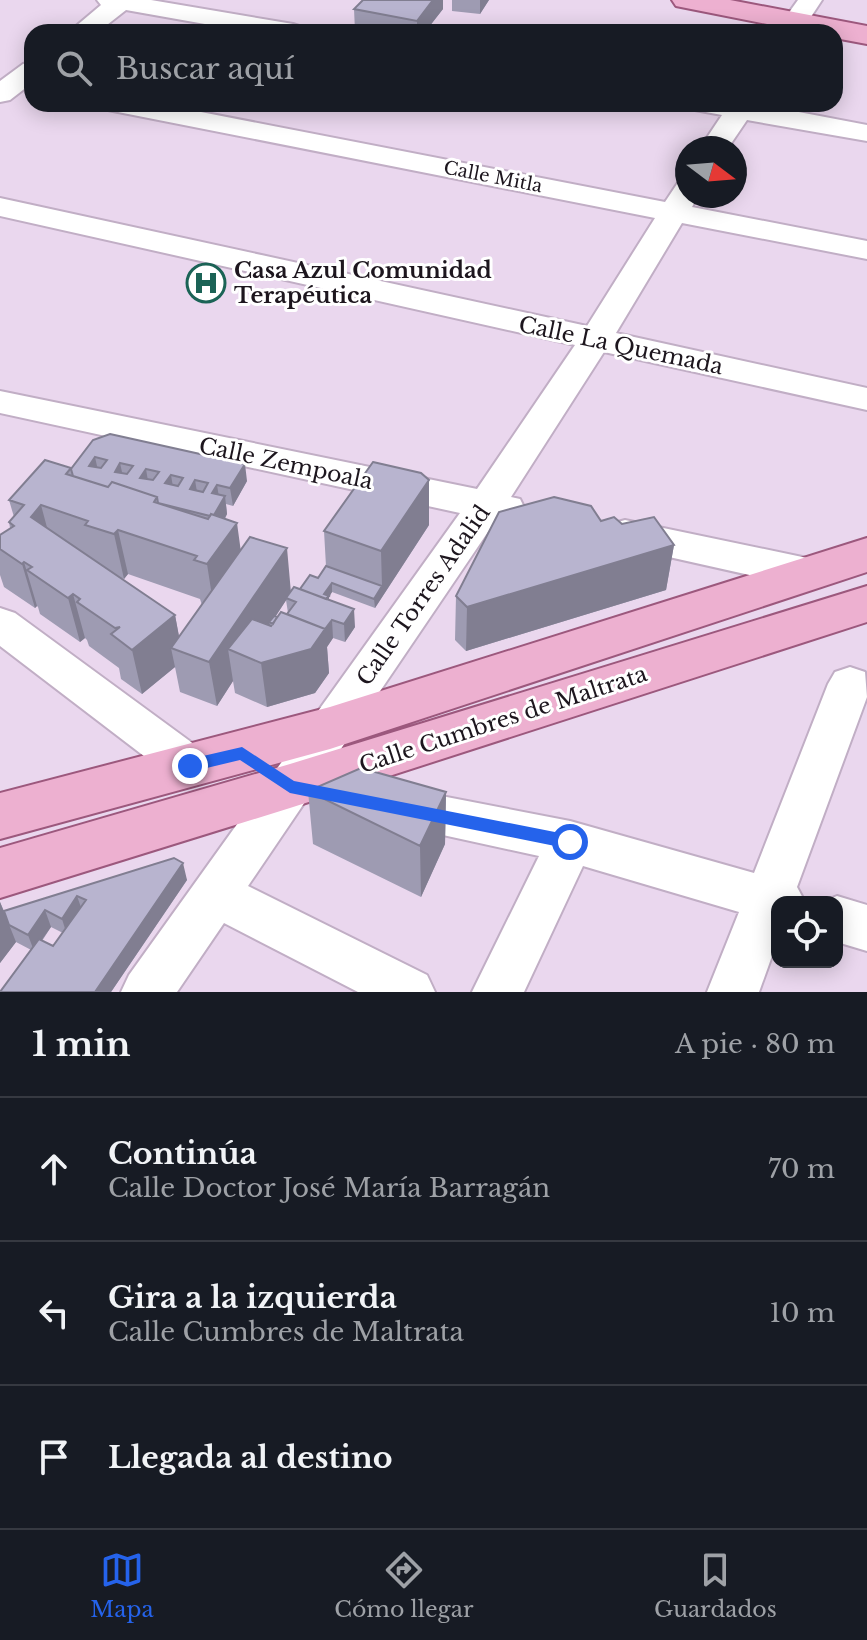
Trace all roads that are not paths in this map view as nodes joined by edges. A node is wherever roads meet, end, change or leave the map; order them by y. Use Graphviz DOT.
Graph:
graph roads {
  1 [pos="686,0"];
  2 [pos="760,0"];
  3 [pos="118,1"];
  4 [pos="799,16"];
  5 [pos="867,20"];
  6 [pos="91,24"];
  7 [pos="248,24"];
  8 [pos="828,24"];
  9 [pos="843,28"];
  10 [pos="867,35"];
  11 [pos="164,112"];
  12 [pos="738,112"];
  13 [pos="765,112"];
  14 [pos="867,133"];
  15 [pos="722,136"];
  16 [pos="675,200"];
  17 [pos="0,207"];
  18 [pos="676,208"];
  19 [pos="707,208"];
  20 [pos="867,250"];
  21 [pos="595,340"];
  22 [pos="867,399"];
  23 [pos="0,402"];
  24 [pos="486,505"];
  25 [pos="547,518"];
  26 [pos="593,528"];
  27 [pos="867,555"];
  28 [pos="807,573"];
  29 [pos="867,604"];
  30 [pos="0,624"];
  31 [pos="850,684"];
  32 [pos="330,728"];
  33 [pos="242,753"];
  34 [pos="190,766"];
  35 [pos="290,786"];
  36 [pos="0,816"];
  37 [pos="570,842"];
  38 [pos="0,873"];
  39 [pos="214,893"];
  40 [pos="775,896"];
  41 [pos="771,899"];
  42 [pos="771,907"];
  43 [pos="843,921"];
  44 [pos="867,928"];
  45 [pos="147,992"];
  46 [pos="409,992"];
  47 [pos="498,992"];
  48 [pos="733,992"];
  1 -- 4 [label="main road"];
  2 -- 4 [label="main road"];
  3 -- 6 [label="street"];
  3 -- 7 [label="street"];
  4 -- 5 [label="main road"];
  4 -- 8 [label="main road"];
  9 -- 10 [label="main road"];
  11 -- 16 [label="street, Calle Mitla"];
  12 -- 15 [label="street"];
  13 -- 14 [label="street"];
  17 -- 21 [label="street, Calle La Quemada"];
  18 -- 21 [label="street, Calle Torres Adalid"];
  19 -- 20 [label="street, Calle Mitla"];
  21 -- 22 [label="street, Calle La Quemada"];
  21 -- 24 [label="street, Calle Torres Adalid"];
  23 -- 24 [label="street, Calle Zempoala"];
  24 -- 25 [label="street, Calle Zempoala"];
  24 -- 32 [label="street, Calle Torres Adalid"];
  26 -- 28 [label="street"];
  27 -- 28 [label="main road, Calle Cumbres de Maltrata"];
  28 -- 32 [label="main road, Calle Cumbres de Maltrata"];
  29 -- 35 [label="main road, Calle Cumbres de Maltrata"];
  30 -- 34 [label="street"];
  31 -- 40 [label="street"];
  32 -- 33 [label="main road, Calle Cumbres de Maltrata"];
  32 -- 35 [label="street, Calle Torres Adalid"];
  33 -- 34 [label="main road, Calle Cumbres de Maltrata"];
  33 -- 35 [label="street"];
  34 -- 36 [label="main road, Calle Cumbres de Maltrata"];
  35 -- 37 [label="street"];
  35 -- 38 [label="main road, Calle Cumbres de Maltrata"];
  35 -- 39 [label="street, Calle Torres Adalid"];
  37 -- 41 [label="street"];
  37 -- 47 [label="street"];
  39 -- 45 [label="street, Calle Torres Adalid"];
  39 -- 46 [label="street"];
  42 -- 48 [label="street"];
  43 -- 44 [label="street"];
}
